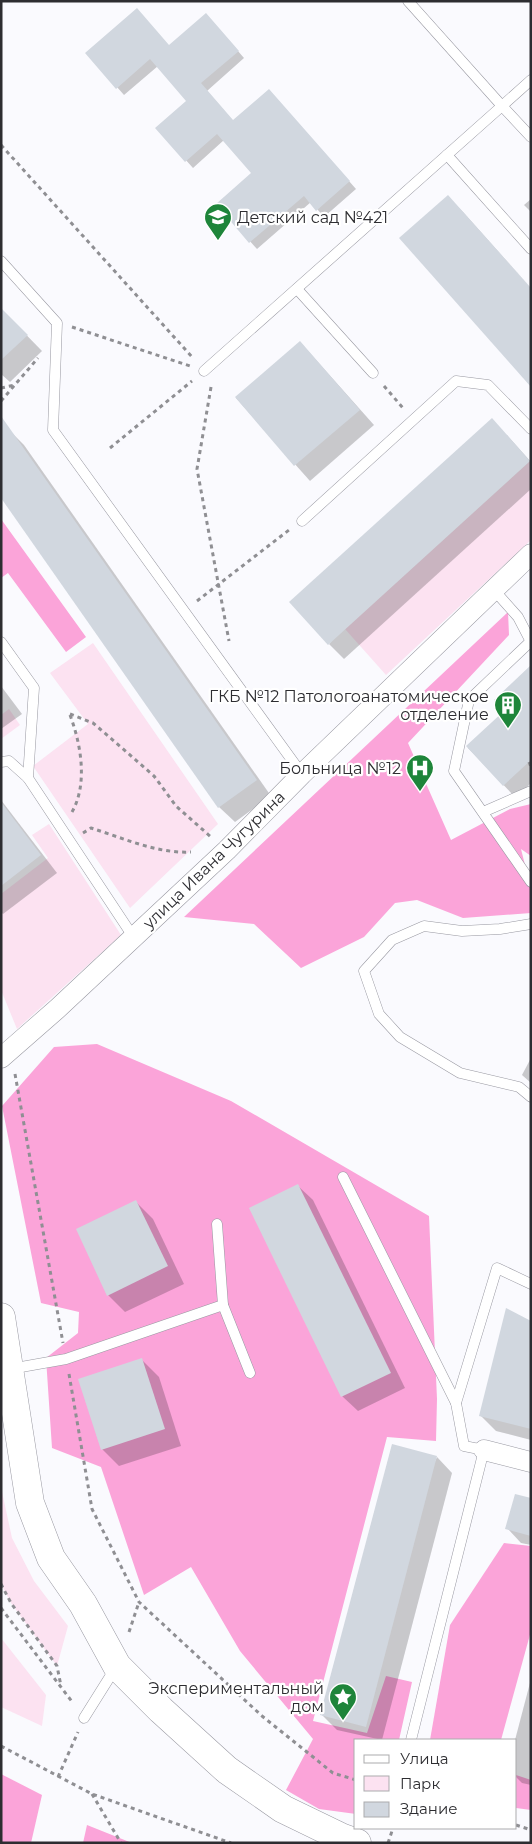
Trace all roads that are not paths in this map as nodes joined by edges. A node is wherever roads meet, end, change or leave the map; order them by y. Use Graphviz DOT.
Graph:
graph roads {
  1 [pos="408,1"];
  2 [pos="531,80"];
  3 [pos="502,106"];
  4 [pos="531,137"];
  5 [pos="447,155"];
  6 [pos="531,249"];
  7 [pos="1,261"];
  8 [pos="296,289"];
  9 [pos="204,371"];
  10 [pos="373,373"];
  11 [pos="531,429"];
  12 [pos="302,521"];
  13 [pos="531,554"];
  14 [pos="494,590"];
  15 [pos="530,641"];
  16 [pos="1,642"];
  17 [pos="1,762"];
  18 [pos="302,774"];
  19 [pos="28,778"];
  20 [pos="531,791"];
  21 [pos="482,812"];
  22 [pos="531,882"];
  23 [pos="531,924"];
  24 [pos="134,938"];
  25 [pos="6,1054"];
  26 [pos="531,1097"];
  27 [pos="343,1177"];
  28 [pos="217,1224"];
  29 [pos="531,1284"];
  30 [pos="223,1306"];
  31 [pos="1,1317"];
  32 [pos="9,1369"];
  33 [pos="250,1373"];
  34 [pos="456,1403"];
  35 [pos="484,1450"];
  36 [pos="531,1462"];
  37 [pos="117,1666"];
  38 [pos="84,1718"];
  39 [pos="410,1739"];
  40 [pos="357,1843"];
  1 -- 3 [label="lane"];
  2 -- 3 [label="lane"];
  3 -- 4 [label="lane"];
  3 -- 5 [label="lane"];
  5 -- 6 [label="lane"];
  5 -- 8 [label="lane"];
  7 -- 18 [label="lane"];
  8 -- 9 [label="lane"];
  8 -- 10 [label="lane"];
  11 -- 12 [label="lane"];
  13 -- 14 [label="street, улица Ивана Чугурина"];
  14 -- 15 [label="lane"];
  14 -- 18 [label="street, улица Ивана Чугурина"];
  15 -- 21 [label="lane"];
  16 -- 19 [label="lane"];
  17 -- 19 [label="lane"];
  18 -- 24 [label="street, улица Ивана Чугурина"];
  19 -- 24 [label="lane"];
  20 -- 21 [label="lane"];
  21 -- 22 [label="lane"];
  23 -- 26 [label="lane"];
  24 -- 25 [label="street, улица Ивана Чугурина"];
  27 -- 34 [label="lane"];
  28 -- 30 [label="lane"];
  29 -- 34 [label="lane"];
  30 -- 32 [label="lane"];
  30 -- 33 [label="lane"];
  31 -- 32 [label="street"];
  32 -- 37 [label="street"];
  34 -- 35 [label="lane"];
  35 -- 36 [label="street"];
  35 -- 39 [label="lane"];
  37 -- 38 [label="lane"];
  37 -- 40 [label="street"];
}
